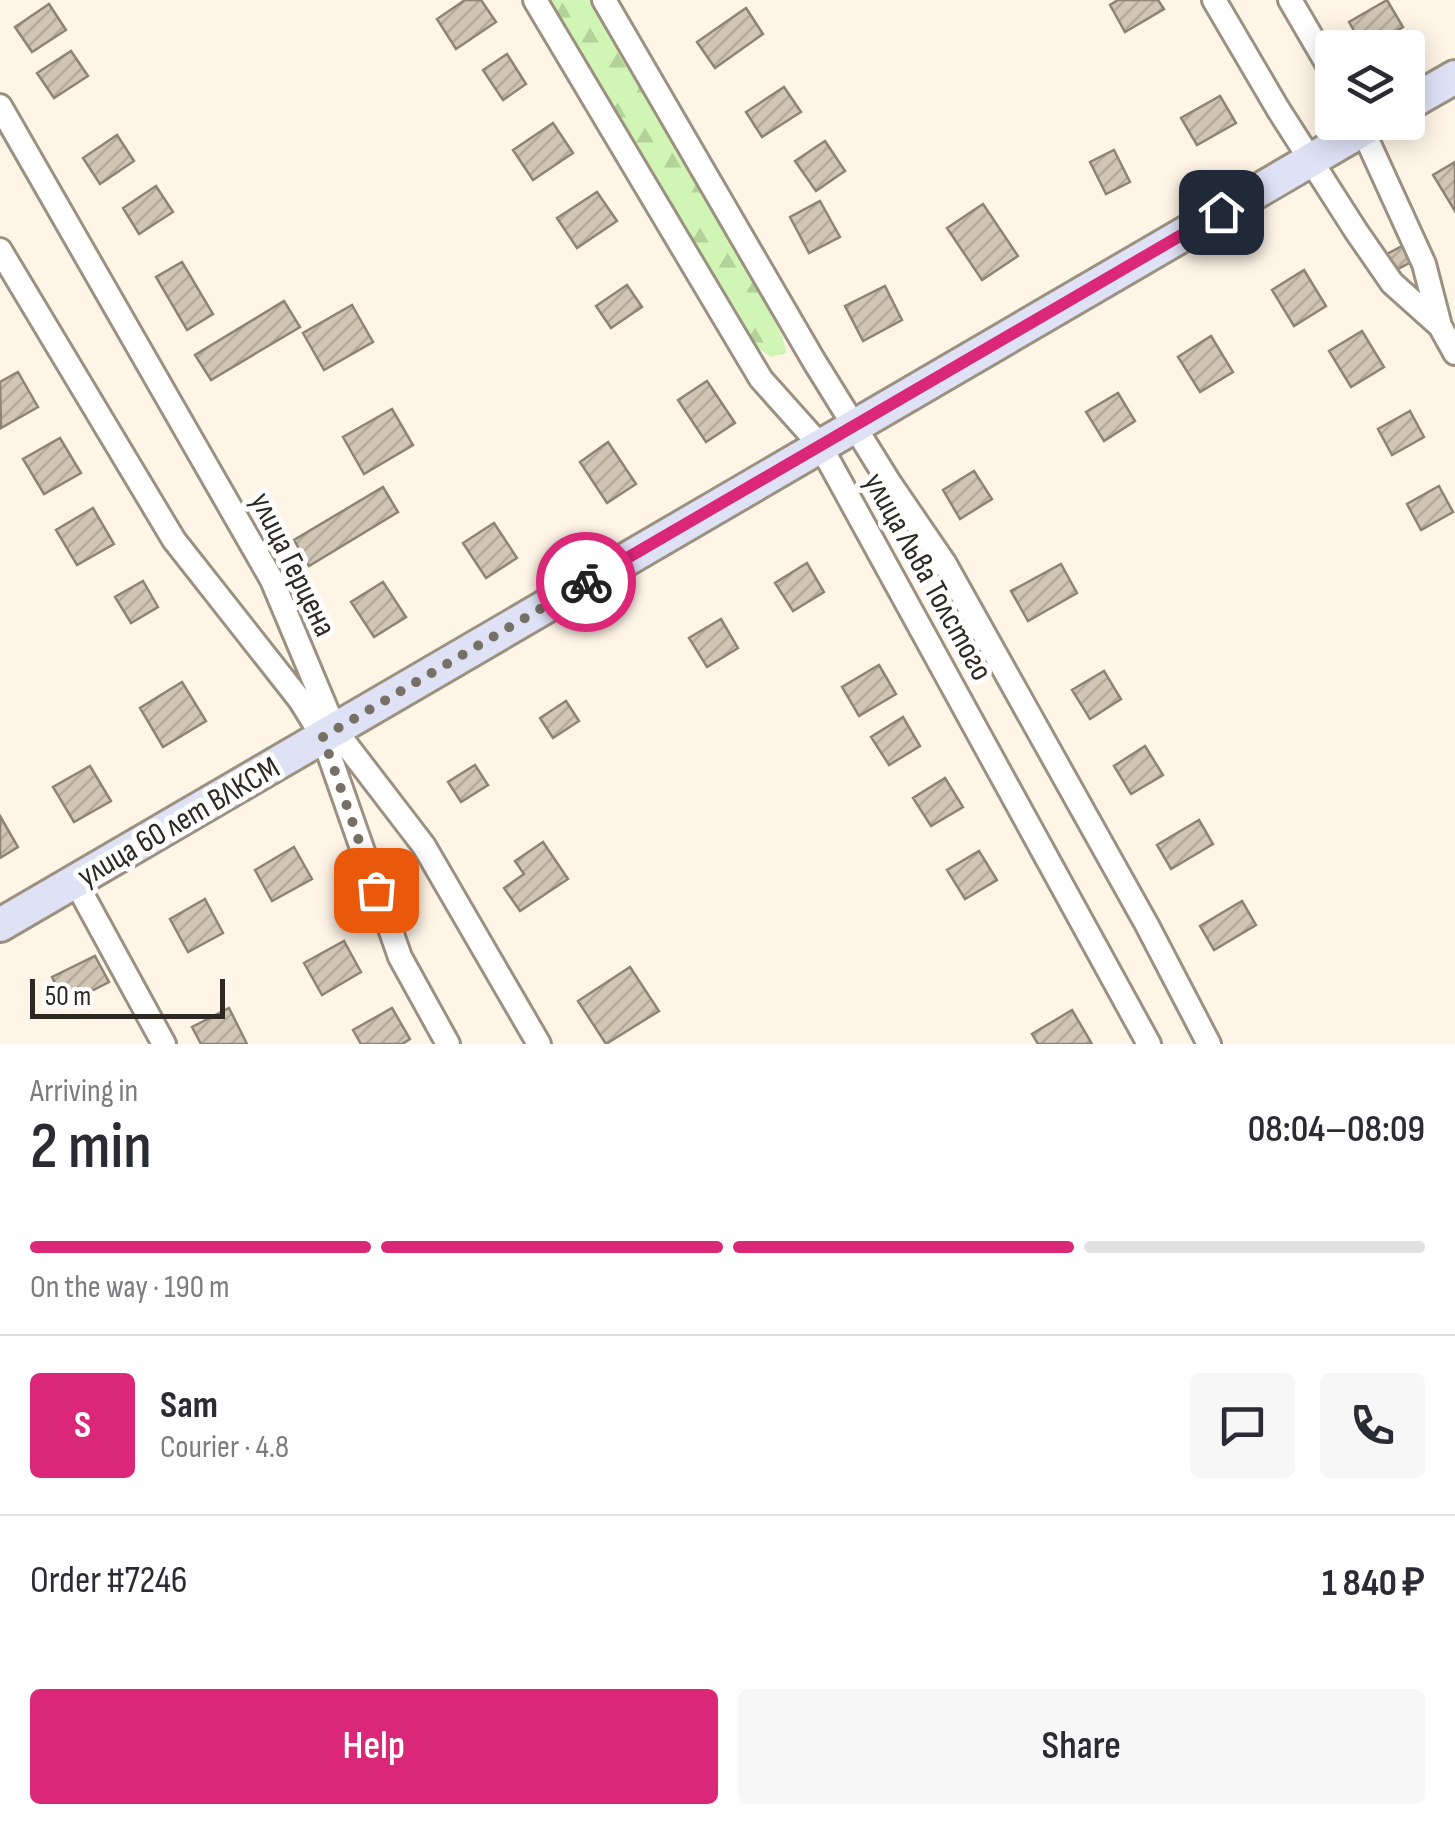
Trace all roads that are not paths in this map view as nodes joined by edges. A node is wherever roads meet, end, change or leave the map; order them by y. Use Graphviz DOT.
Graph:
graph roads {
  1 [pos="535,0"];
  2 [pos="604,0"];
  3 [pos="1214,0"];
  4 [pos="1290,0"];
  5 [pos="1315,43"];
  6 [pos="1455,76"];
  7 [pos="1425,94"];
  8 [pos="0,106"];
  9 [pos="1342,140"];
  10 [pos="1372,140"];
  11 [pos="1299,167"];
  12 [pos="0,250"];
  13 [pos="1440,326"];
  14 [pos="1455,353"];
  15 [pos="853,426"];
  16 [pos="820,445"];
  17 [pos="329,734"];
  18 [pos="75,881"];
  19 [pos="0,925"];
  20 [pos="164,1044"];
  21 [pos="448,1044"];
  22 [pos="540,1044"];
  23 [pos="1150,1044"];
  24 [pos="1209,1044"];
  1 -- 16 [label="street, улица Льва Толстого"];
  2 -- 15 [label="street, улица Льва Толстого"];
  3 -- 11 [label="street"];
  4 -- 5 [label="street"];
  6 -- 7 [label="street"];
  8 -- 17 [label="street, улица Герцена"];
  9 -- 11 [label="street, улица 60 лет ВЛКСМ"];
  10 -- 13 [label="street"];
  11 -- 13 [label="street"];
  11 -- 15 [label="street, улица 60 лет ВЛКСМ"];
  12 -- 17 [label="street, улица Герцена"];
  13 -- 14 [label="street"];
  15 -- 16 [label="street, улица 60 лет ВЛКСМ"];
  15 -- 24 [label="street, улица Льва Толстого"];
  16 -- 17 [label="street, улица 60 лет ВЛКСМ"];
  16 -- 23 [label="street, улица Льва Толстого"];
  17 -- 18 [label="street, улица 60 лет ВЛКСМ"];
  17 -- 21 [label="street, улица Герцена"];
  17 -- 22 [label="street, улица Герцена"];
  18 -- 19 [label="street, улица 60 лет ВЛКСМ"];
  18 -- 20 [label="street"];
}
